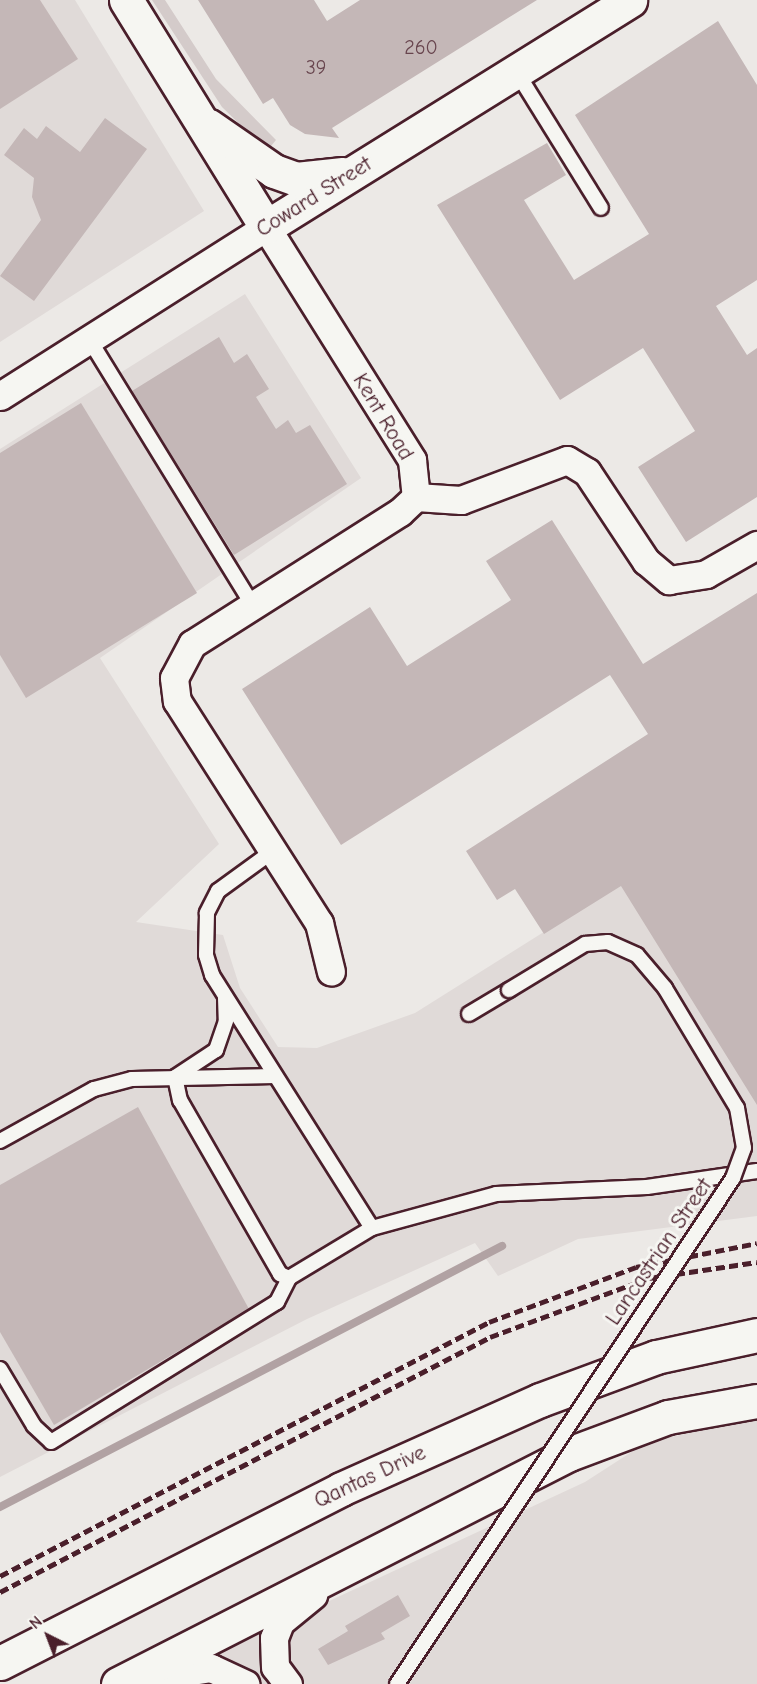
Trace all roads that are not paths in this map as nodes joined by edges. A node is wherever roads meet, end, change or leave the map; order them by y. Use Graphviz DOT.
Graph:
graph roads {
  1 [pos="126,0"];
  2 [pos="630,0"];
  3 [pos="516,71"];
  4 [pos="197,117"];
  5 [pos="356,170"];
  6 [pos="601,208"];
  7 [pos="266,227"];
  8 [pos="89,339"];
  9 [pos="0,396"];
  10 [pos="416,496"];
  11 [pos="757,545"];
  12 [pos="254,607"];
  13 [pos="273,851"];
  14 [pos="331,972"];
  15 [pos="225,995"];
  16 [pos="469,1014"];
  17 [pos="275,1076"];
  18 [pos="176,1077"];
  19 [pos="0,1141"];
  20 [pos="757,1171"];
  21 [pos="372,1228"];
  22 [pos="289,1278"];
  23 [pos="757,1335"];
  24 [pos="0,1369"];
  25 [pos="757,1401"];
  26 [pos="347,1568"];
  27 [pos="0,1663"];
  28 [pos="118,1684"];
  29 [pos="129,1684"];
  30 [pos="246,1684"];
  31 [pos="288,1684"];
  32 [pos="397,1684"];
  1 -- 4 [label="main road, Kent Road"];
  2 -- 3 [label="main road, Coward Street"];
  3 -- 5 [label="main road, Coward Street"];
  3 -- 6 [label="lane"];
  4 -- 5 [label="main road"];
  4 -- 7 [label="main road, Kent Road"];
  5 -- 7 [label="main road, Coward Street"];
  7 -- 8 [label="street, Coward Street"];
  7 -- 10 [label="street, Kent Road"];
  8 -- 9 [label="street, Coward Street"];
  8 -- 12 [label="lane"];
  10 -- 11 [label="street"];
  10 -- 12 [label="street"];
  12 -- 13 [label="street"];
  13 -- 14 [label="street"];
  13 -- 15 [label="lane"];
  15 -- 17 [label="lane"];
  15 -- 18 [label="lane"];
  16 -- 32 [label="lane, Lancastrian Street, bridge"];
  17 -- 18 [label="lane"];
  17 -- 21 [label="lane"];
  18 -- 19 [label="lane"];
  18 -- 22 [label="lane"];
  20 -- 21 [label="lane"];
  21 -- 22 [label="lane"];
  22 -- 24 [label="lane"];
  23 -- 27 [label="main road, Qantas Drive"];
  25 -- 26 [label="main road"];
  26 -- 28 [label="main road"];
  26 -- 31 [label="street"];
  29 -- 30 [label="street"];
}
